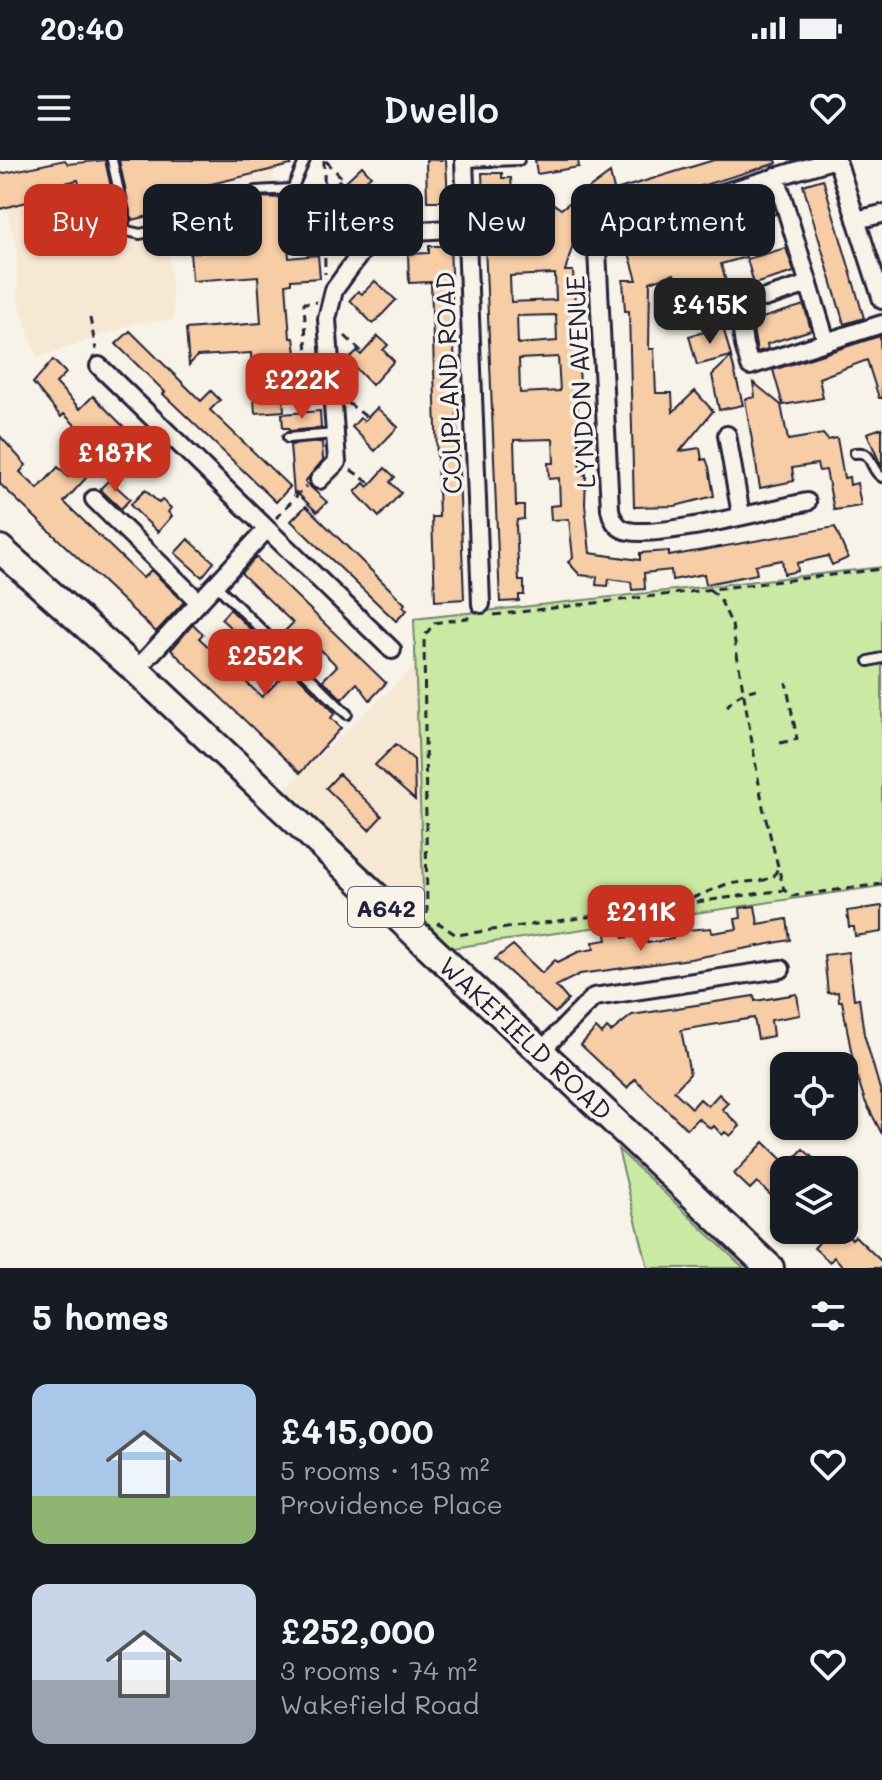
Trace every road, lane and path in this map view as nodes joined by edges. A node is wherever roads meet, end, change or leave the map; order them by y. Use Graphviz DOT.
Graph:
graph roads {
  1 [pos="112,160"];
  2 [pos="305,160"];
  3 [pos="325,160"];
  4 [pos="519,160"];
  5 [pos="835,160"];
  6 [pos="464,161"];
  7 [pos="776,176"];
  8 [pos="345,181"];
  9 [pos="117,184"];
  10 [pos="325,184"];
  11 [pos="465,184"];
  12 [pos="262,191"];
  13 [pos="882,214"];
  14 [pos="856,220"];
  15 [pos="439,229"];
  16 [pos="326,256"];
  17 [pos="467,256"];
  18 [pos="809,284"];
  19 [pos="736,291"];
  20 [pos="765,298"];
  21 [pos="882,300"];
  22 [pos="327,302"];
  23 [pos="90,318"];
  24 [pos="882,324"];
  25 [pos="328,332"];
  26 [pos="826,341"];
  27 [pos="363,353"];
  28 [pos="99,366"];
  29 [pos="309,390"];
  30 [pos="282,391"];
  31 [pos="332,395"];
  32 [pos="368,418"];
  33 [pos="335,434"];
  34 [pos="727,435"];
  35 [pos="288,438"];
  36 [pos="855,453"];
  37 [pos="337,462"];
  38 [pos="882,477"];
  39 [pos="319,480"];
  40 [pos="371,484"];
  41 [pos="94,499"];
  42 [pos="807,502"];
  43 [pos="741,515"];
  44 [pos="266,530"];
  45 [pos="0,549"];
  46 [pos="882,569"];
  47 [pos="215,584"];
  48 [pos="710,590"];
  49 [pos="199,602"];
  50 [pos="481,612"];
  51 [pos="392,650"];
  52 [pos="882,658"];
  53 [pos="869,661"];
  54 [pos="136,670"];
  55 [pos="786,682"];
  56 [pos="761,688"];
  57 [pos="744,692"];
  58 [pos="727,707"];
  59 [pos="347,714"];
  60 [pos="780,743"];
  61 [pos="778,868"];
  62 [pos="882,884"];
  63 [pos="784,890"];
  64 [pos="675,905"];
  65 [pos="431,932"];
  66 [pos="781,969"];
  67 [pos="540,1052"];
  68 [pos="770,1268"];
  1 -- 9 [label="lane"];
  2 -- 12 [label="lane"];
  3 -- 8 [label="path"];
  3 -- 10 [label="path"];
  4 -- 6 [label="lane"];
  5 -- 7 [label="street, LYNDON AVENUE"];
  5 -- 14 [label="street"];
  6 -- 11 [label="street, COUPLAND ROAD"];
  7 -- 18 [label="street"];
  7 -- 43 [label="street, LYNDON AVENUE"];
  13 -- 14 [label="street"];
  14 -- 21 [label="street"];
  15 -- 22 [label="street"];
  16 -- 22 [label="path"];
  17 -- 50 [label="street, COUPLAND ROAD"];
  18 -- 20 [label="street"];
  18 -- 26 [label="street"];
  19 -- 26 [label="street"];
  22 -- 25 [label="street"];
  22 -- 29 [label="path"];
  23 -- 28 [label="path"];
  24 -- 26 [label="street"];
  25 -- 27 [label="path"];
  25 -- 31 [label="street"];
  28 -- 44 [label="street"];
  29 -- 30 [label="path"];
  29 -- 31 [label="path"];
  31 -- 32 [label="path"];
  31 -- 33 [label="street"];
  33 -- 35 [label="lane"];
  33 -- 37 [label="street"];
  34 -- 43 [label="street"];
  36 -- 38 [label="lane"];
  37 -- 39 [label="street"];
  37 -- 40 [label="path"];
  39 -- 44 [label="path"];
  41 -- 49 [label="street"];
  42 -- 43 [label="street, LYNDON AVENUE"];
  44 -- 47 [label="street"];
  44 -- 51 [label="street"];
  45 -- 54 [label="main road, WAKEFIELD ROAD / A642"];
  46 -- 48 [label="path"];
  47 -- 49 [label="street"];
  47 -- 59 [label="lane"];
  48 -- 50 [label="path"];
  48 -- 57 [label="path"];
  49 -- 54 [label="street"];
  50 -- 65 [label="path"];
  52 -- 53 [label="lane"];
  54 -- 65 [label="main road, WAKEFIELD ROAD / A642"];
  55 -- 60 [label="path"];
  56 -- 57 [label="path"];
  57 -- 58 [label="path"];
  57 -- 61 [label="path"];
  61 -- 63 [label="path"];
  61 -- 64 [label="path"];
  62 -- 63 [label="path"];
  63 -- 64 [label="path"];
  64 -- 65 [label="path"];
  65 -- 67 [label="main road, WAKEFIELD ROAD / A642"];
  66 -- 67 [label="street"];
  67 -- 68 [label="main road, WAKEFIELD ROAD / A642"];
}
